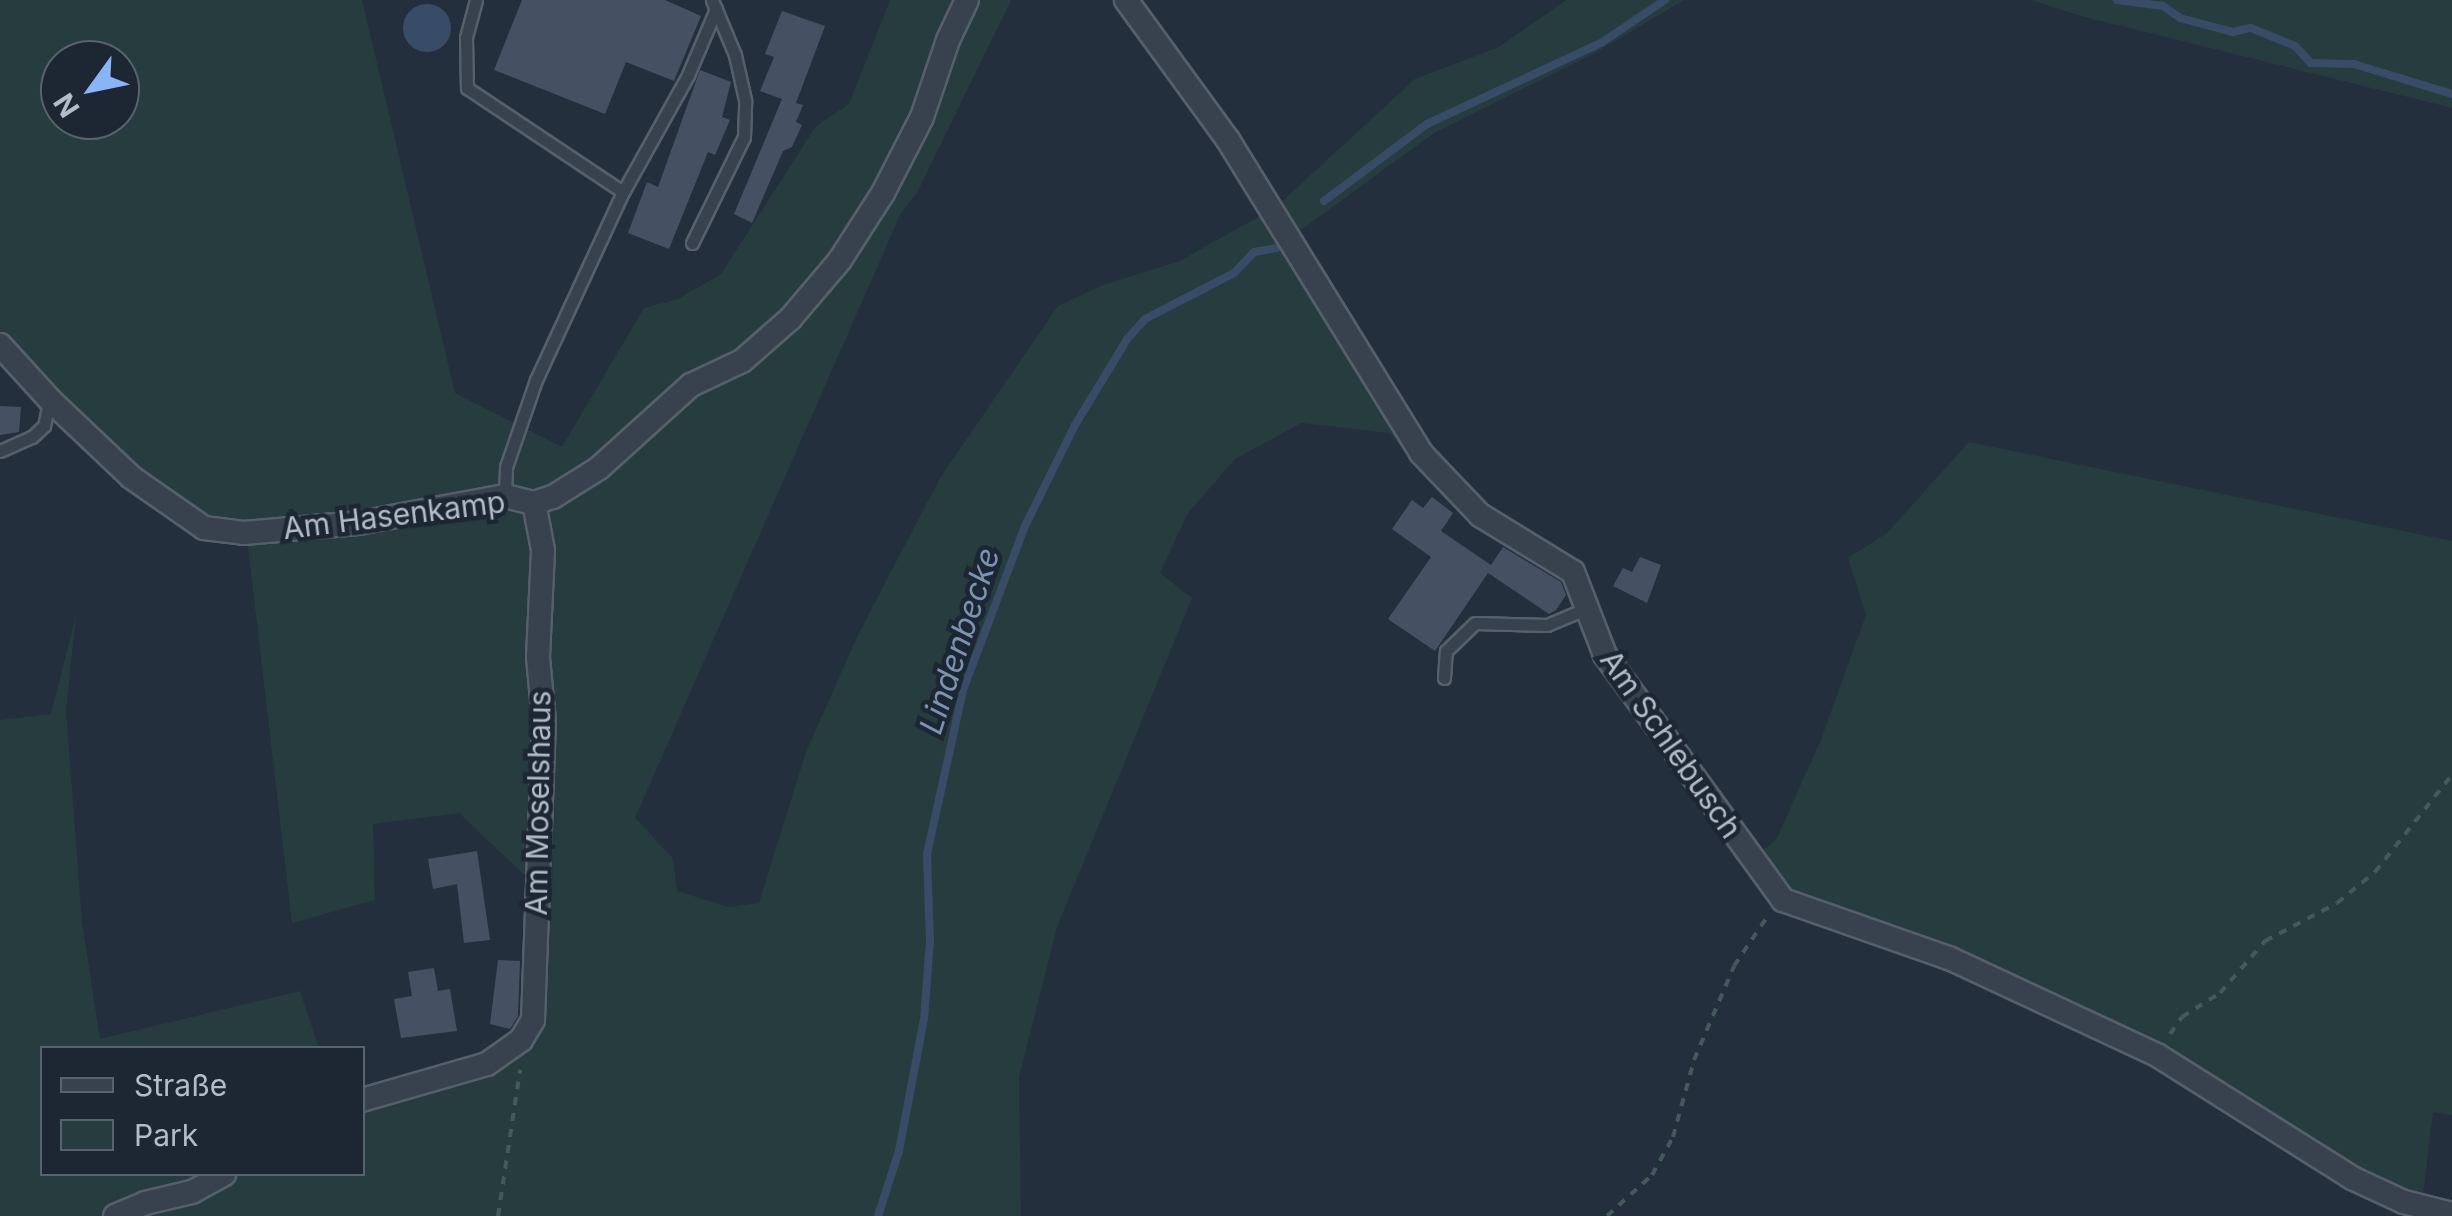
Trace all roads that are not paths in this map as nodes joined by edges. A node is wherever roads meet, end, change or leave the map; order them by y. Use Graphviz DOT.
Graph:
graph roads {
  1 [pos="476,0"];
  2 [pos="968,0"];
  3 [pos="1126,0"];
  4 [pos="714,5"];
  5 [pos="623,192"];
  6 [pos="692,243"];
  7 [pos="0,344"];
  8 [pos="50,400"];
  9 [pos="0,451"];
  10 [pos="505,496"];
  11 [pos="534,503"];
  12 [pos="1586,610"];
  13 [pos="1444,678"];
  14 [pos="365,1099"];
  15 [pos="220,1176"];
  16 [pos="2452,1214"];
  17 [pos="116,1216"];
  1 -- 5 [label="lane"];
  2 -- 11 [label="street, Am Hasenkamp"];
  3 -- 12 [label="street, Am Schlebusch"];
  4 -- 5 [label="lane"];
  4 -- 6 [label="lane"];
  5 -- 10 [label="lane"];
  7 -- 8 [label="street, Am Hasenkamp"];
  8 -- 9 [label="lane"];
  8 -- 10 [label="street, Am Hasenkamp"];
  10 -- 11 [label="street, Am Hasenkamp"];
  11 -- 14 [label="street, Am Moselshaus"];
  12 -- 13 [label="lane"];
  12 -- 16 [label="street, Am Schlebusch"];
  15 -- 17 [label="street"];
}
